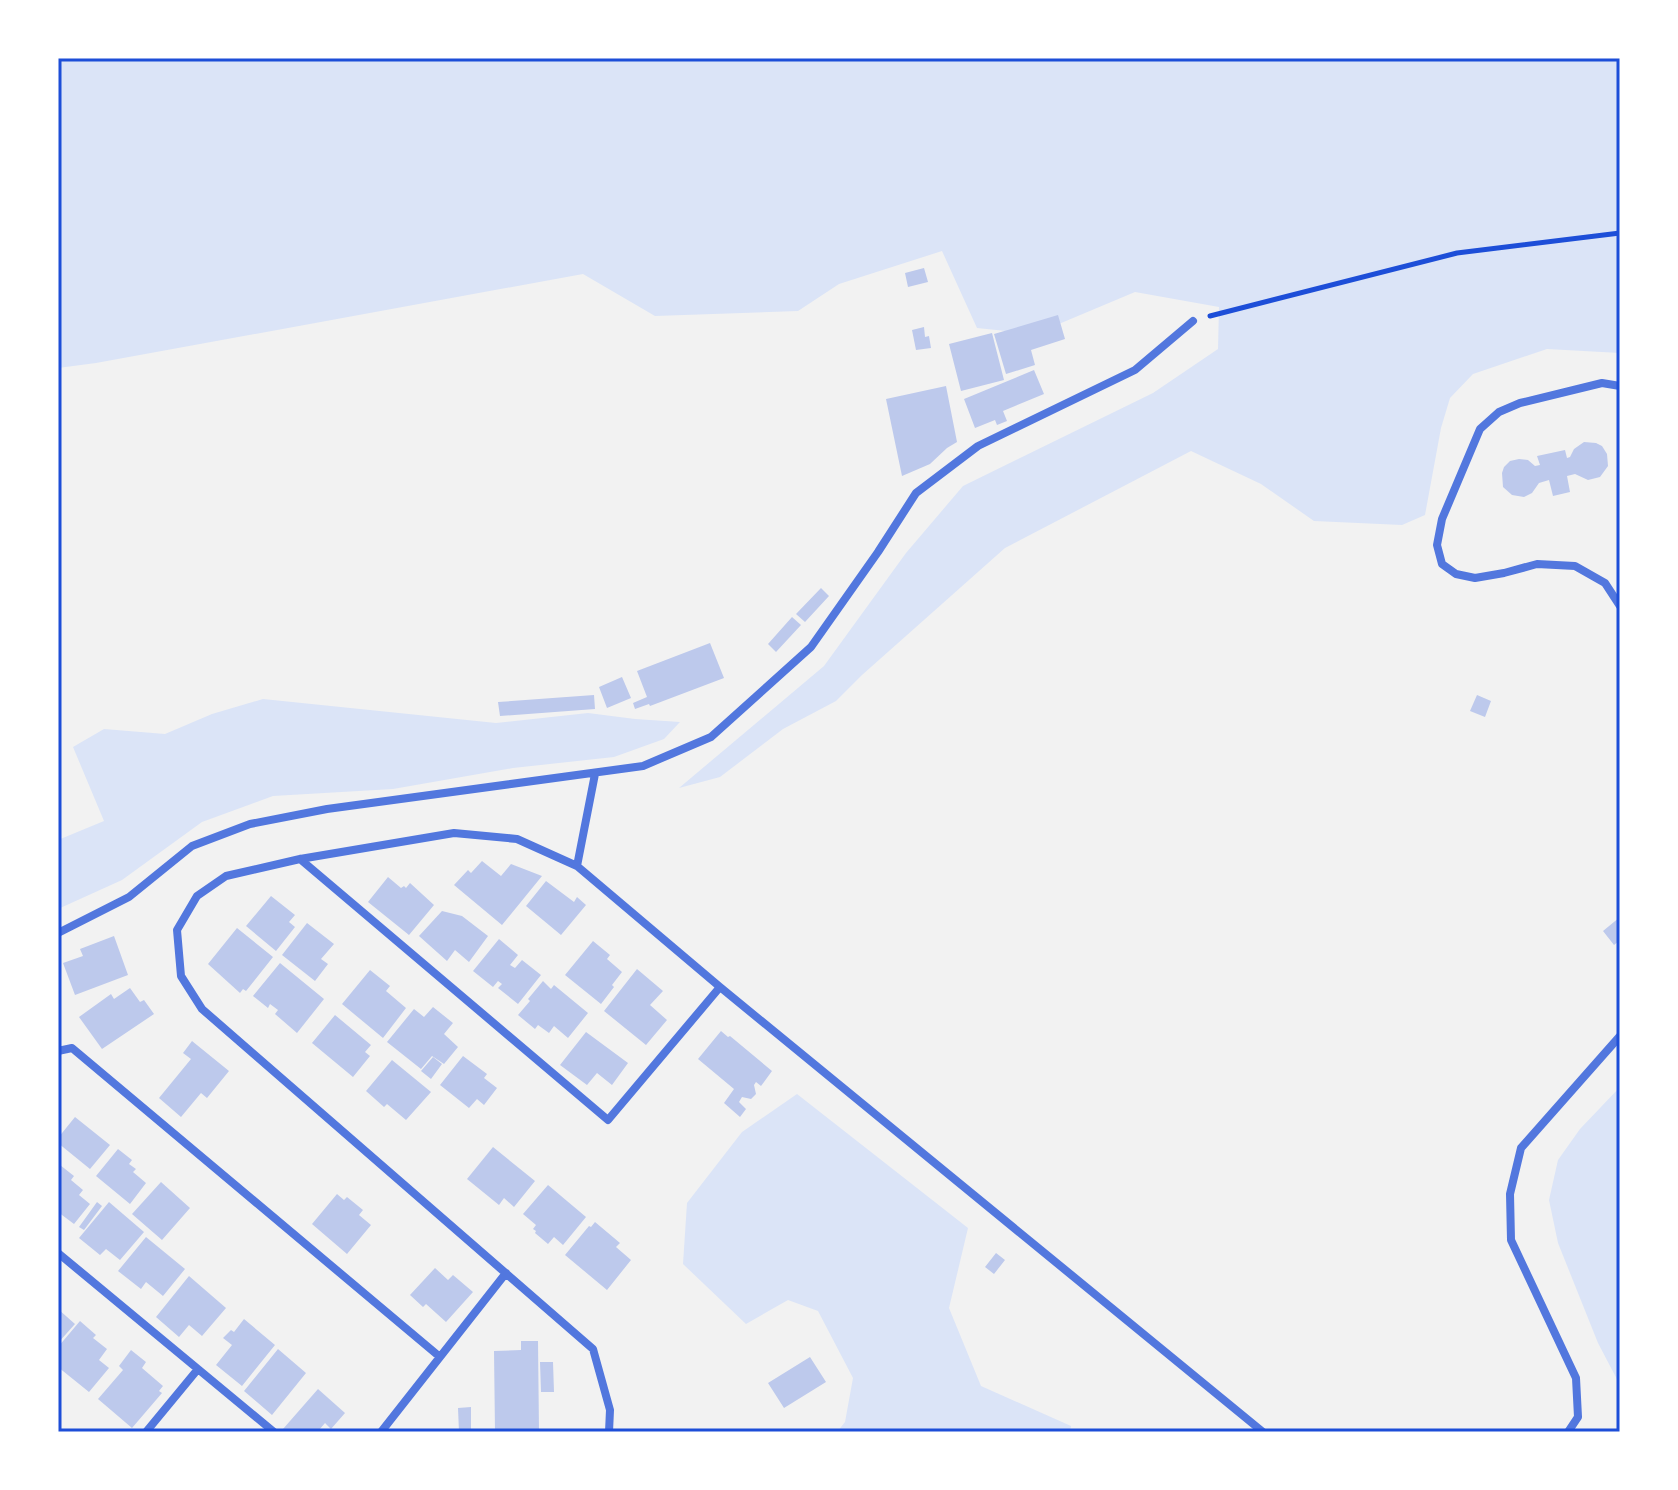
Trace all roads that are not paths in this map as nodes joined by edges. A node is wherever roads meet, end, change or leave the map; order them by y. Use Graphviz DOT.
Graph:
graph roads {
  1 [pos="1193,321"];
  2 [pos="1620,386"];
  3 [pos="1620,606"];
  4 [pos="595,774"];
  5 [pos="300,859"];
  6 [pos="577,866"];
  7 [pos="58,933"];
  8 [pos="720,987"];
  9 [pos="1620,1036"];
  10 [pos="58,1051"];
  11 [pos="58,1253"];
  12 [pos="506,1273"];
  13 [pos="440,1357"];
  14 [pos="198,1369"];
  15 [pos="146,1432"];
  16 [pos="274,1432"];
  17 [pos="381,1432"];
  18 [pos="609,1432"];
  19 [pos="1263,1432"];
  20 [pos="1568,1432"];
  1 -- 4 [label="street"];
  2 -- 3 [label="street"];
  4 -- 6 [label="street"];
  4 -- 7 [label="street"];
  5 -- 6 [label="street"];
  5 -- 8 [label="street"];
  5 -- 12 [label="street"];
  6 -- 8 [label="street"];
  8 -- 19 [label="street"];
  9 -- 20 [label="street"];
  10 -- 13 [label="street"];
  11 -- 14 [label="street"];
  12 -- 13 [label="street"];
  12 -- 18 [label="street"];
  13 -- 17 [label="street"];
  14 -- 15 [label="street"];
  14 -- 16 [label="street"];
}
